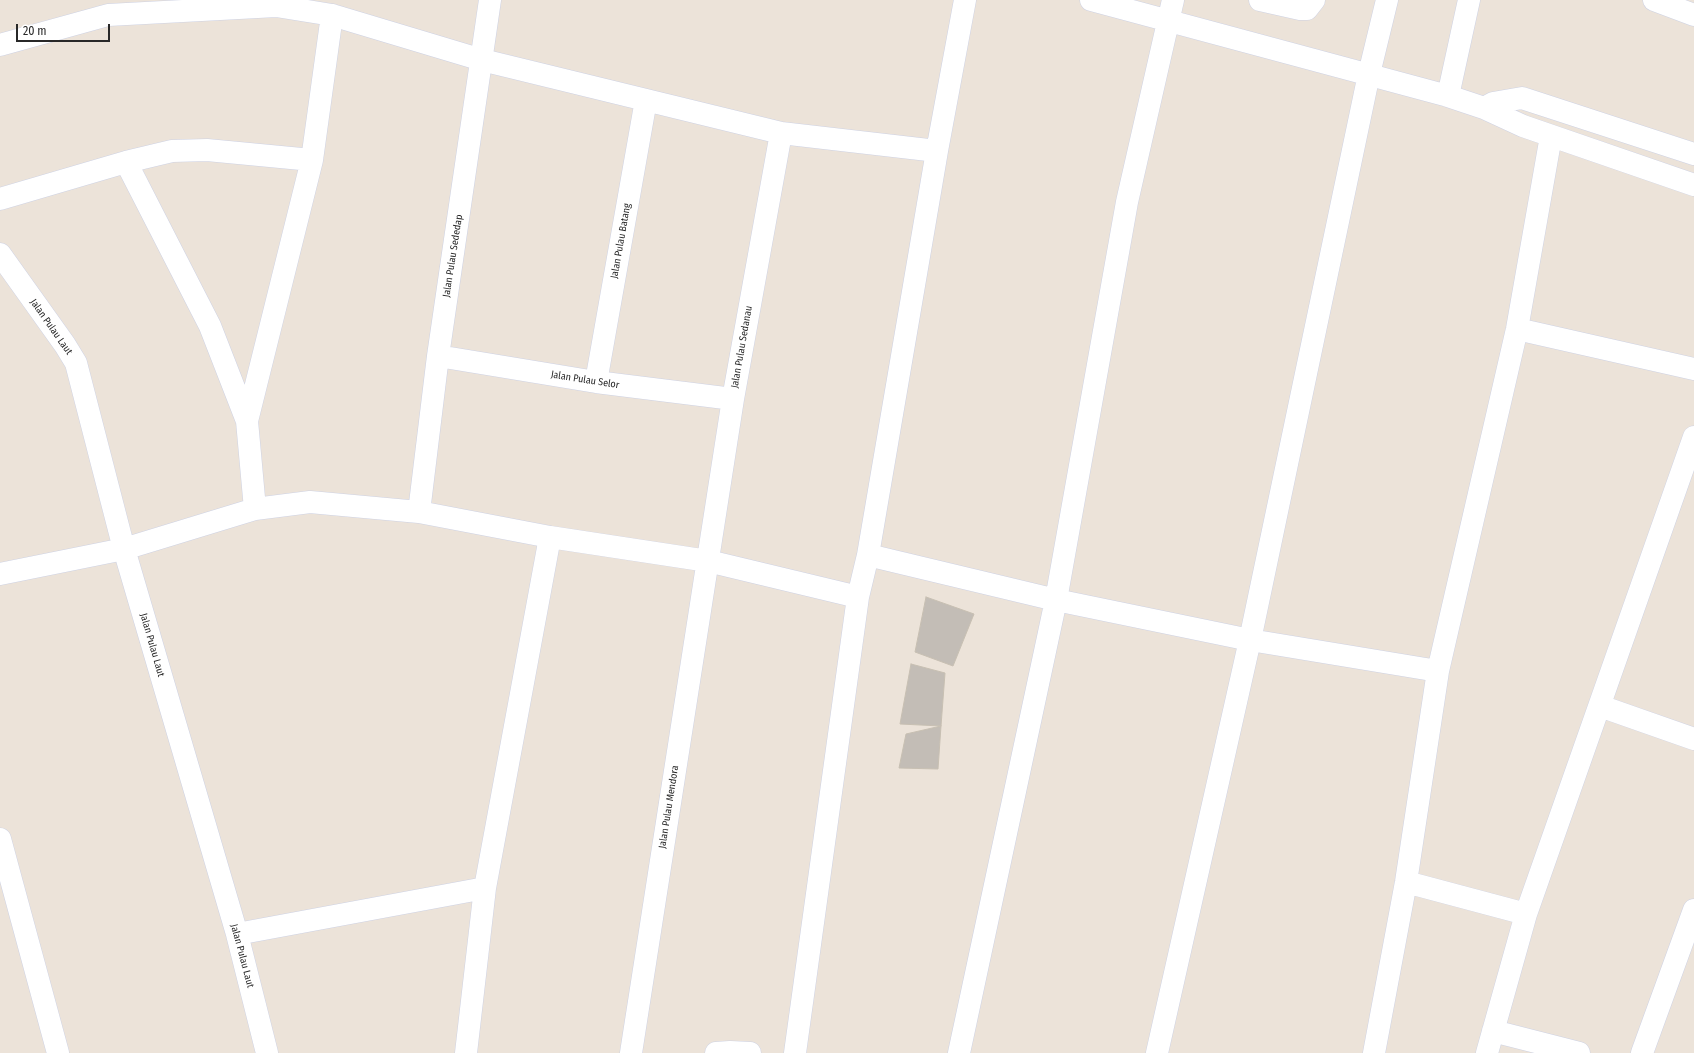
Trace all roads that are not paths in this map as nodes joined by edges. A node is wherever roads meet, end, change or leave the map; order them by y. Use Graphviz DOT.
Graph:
graph roads {
  1 [pos="490,0"];
  2 [pos="965,0"];
  3 [pos="1091,0"];
  4 [pos="1260,0"];
  5 [pos="1314,0"];
  6 [pos="1387,0"];
  7 [pos="1469,0"];
  8 [pos="1654,0"];
  9 [pos="1171,10"];
  10 [pos="332,15"];
  11 [pos="1694,15"];
  12 [pos="0,45"];
  13 [pos="482,60"];
  14 [pos="1369,74"];
  15 [pos="1448,96"];
  16 [pos="646,100"];
  17 [pos="1484,108"];
  18 [pos="781,133"];
  19 [pos="1551,136"];
  20 [pos="937,151"];
  21 [pos="1694,154"];
  22 [pos="312,160"];
  23 [pos="126,162"];
  24 [pos="1694,185"];
  25 [pos="0,199"];
  26 [pos="0,254"];
  27 [pos="1517,329"];
  28 [pos="438,356"];
  29 [pos="1694,369"];
  30 [pos="596,382"];
  31 [pos="733,399"];
  32 [pos="247,421"];
  33 [pos="1694,437"];
  34 [pos="255,509"];
  35 [pos="419,512"];
  36 [pos="550,537"];
  37 [pos="124,549"];
  38 [pos="868,555"];
  39 [pos="708,562"];
  40 [pos="0,574"];
  41 [pos="858,597"];
  42 [pos="1056,600"];
  43 [pos="1250,640"];
  44 [pos="1438,671"];
  45 [pos="1600,706"];
  46 [pos="1694,738"];
  47 [pos="0,839"];
  48 [pos="1406,882"];
  49 [pos="485,888"];
  50 [pos="7,895"];
  51 [pos="1694,910"];
  52 [pos="1526,914"];
  53 [pos="237,934"];
  54 [pos="1493,1031"];
  55 [pos="58,1053"];
  56 [pos="267,1053"];
  57 [pos="466,1053"];
  58 [pos="631,1053"];
  59 [pos="716,1053"];
  60 [pos="750,1053"];
  61 [pos="795,1053"];
  62 [pos="959,1053"];
  63 [pos="1157,1053"];
  64 [pos="1374,1053"];
  65 [pos="1487,1053"];
  66 [pos="1579,1053"];
  67 [pos="1642,1053"];
  1 -- 13 [label="street, Jalan Pulau Sededap"];
  2 -- 20 [label="street"];
  3 -- 9 [label="street"];
  4 -- 5 [label="street"];
  6 -- 14 [label="street"];
  7 -- 15 [label="street"];
  8 -- 11 [label="street"];
  9 -- 14 [label="street"];
  9 -- 42 [label="street"];
  10 -- 12 [label="street"];
  10 -- 13 [label="street"];
  10 -- 22 [label="street"];
  13 -- 16 [label="street"];
  13 -- 28 [label="street, Jalan Pulau Sededap"];
  14 -- 15 [label="street"];
  14 -- 43 [label="street"];
  15 -- 17 [label="street"];
  16 -- 18 [label="street"];
  16 -- 30 [label="street, Jalan Pulau Batang"];
  17 -- 19 [label="street"];
  17 -- 21 [label="street"];
  18 -- 20 [label="street"];
  18 -- 31 [label="street, Jalan Pulau Sedanau"];
  19 -- 24 [label="street"];
  19 -- 27 [label="street"];
  20 -- 38 [label="street"];
  22 -- 23 [label="street"];
  22 -- 32 [label="street"];
  23 -- 25 [label="street"];
  23 -- 32 [label="street"];
  26 -- 37 [label="street, Jalan Pulau Laut"];
  27 -- 29 [label="street"];
  27 -- 44 [label="street"];
  28 -- 30 [label="street, Jalan Pulau Selor"];
  28 -- 35 [label="street, Jalan Pulau Sededap"];
  30 -- 31 [label="street, Jalan Pulau Selor"];
  31 -- 39 [label="street, Jalan Pulau Sedanau"];
  32 -- 34 [label="street"];
  33 -- 45 [label="street"];
  34 -- 35 [label="street"];
  34 -- 37 [label="street"];
  35 -- 36 [label="street"];
  36 -- 39 [label="street"];
  36 -- 49 [label="street"];
  37 -- 40 [label="street"];
  37 -- 53 [label="street, Jalan Pulau Laut"];
  38 -- 41 [label="street"];
  38 -- 42 [label="street"];
  39 -- 41 [label="street"];
  39 -- 58 [label="street, Jalan Pulau Mendora"];
  41 -- 61 [label="street"];
  42 -- 43 [label="street"];
  42 -- 62 [label="street"];
  43 -- 44 [label="street"];
  43 -- 63 [label="street"];
  44 -- 48 [label="street"];
  45 -- 46 [label="street"];
  45 -- 52 [label="street"];
  47 -- 50 [label="street"];
  48 -- 52 [label="street"];
  48 -- 64 [label="street"];
  49 -- 53 [label="street"];
  49 -- 57 [label="street"];
  50 -- 55 [label="street"];
  51 -- 67 [label="street"];
  52 -- 54 [label="street"];
  53 -- 56 [label="street, Jalan Pulau Laut"];
  54 -- 65 [label="street"];
  54 -- 66 [label="street"];
  59 -- 60 [label="street"];
}
